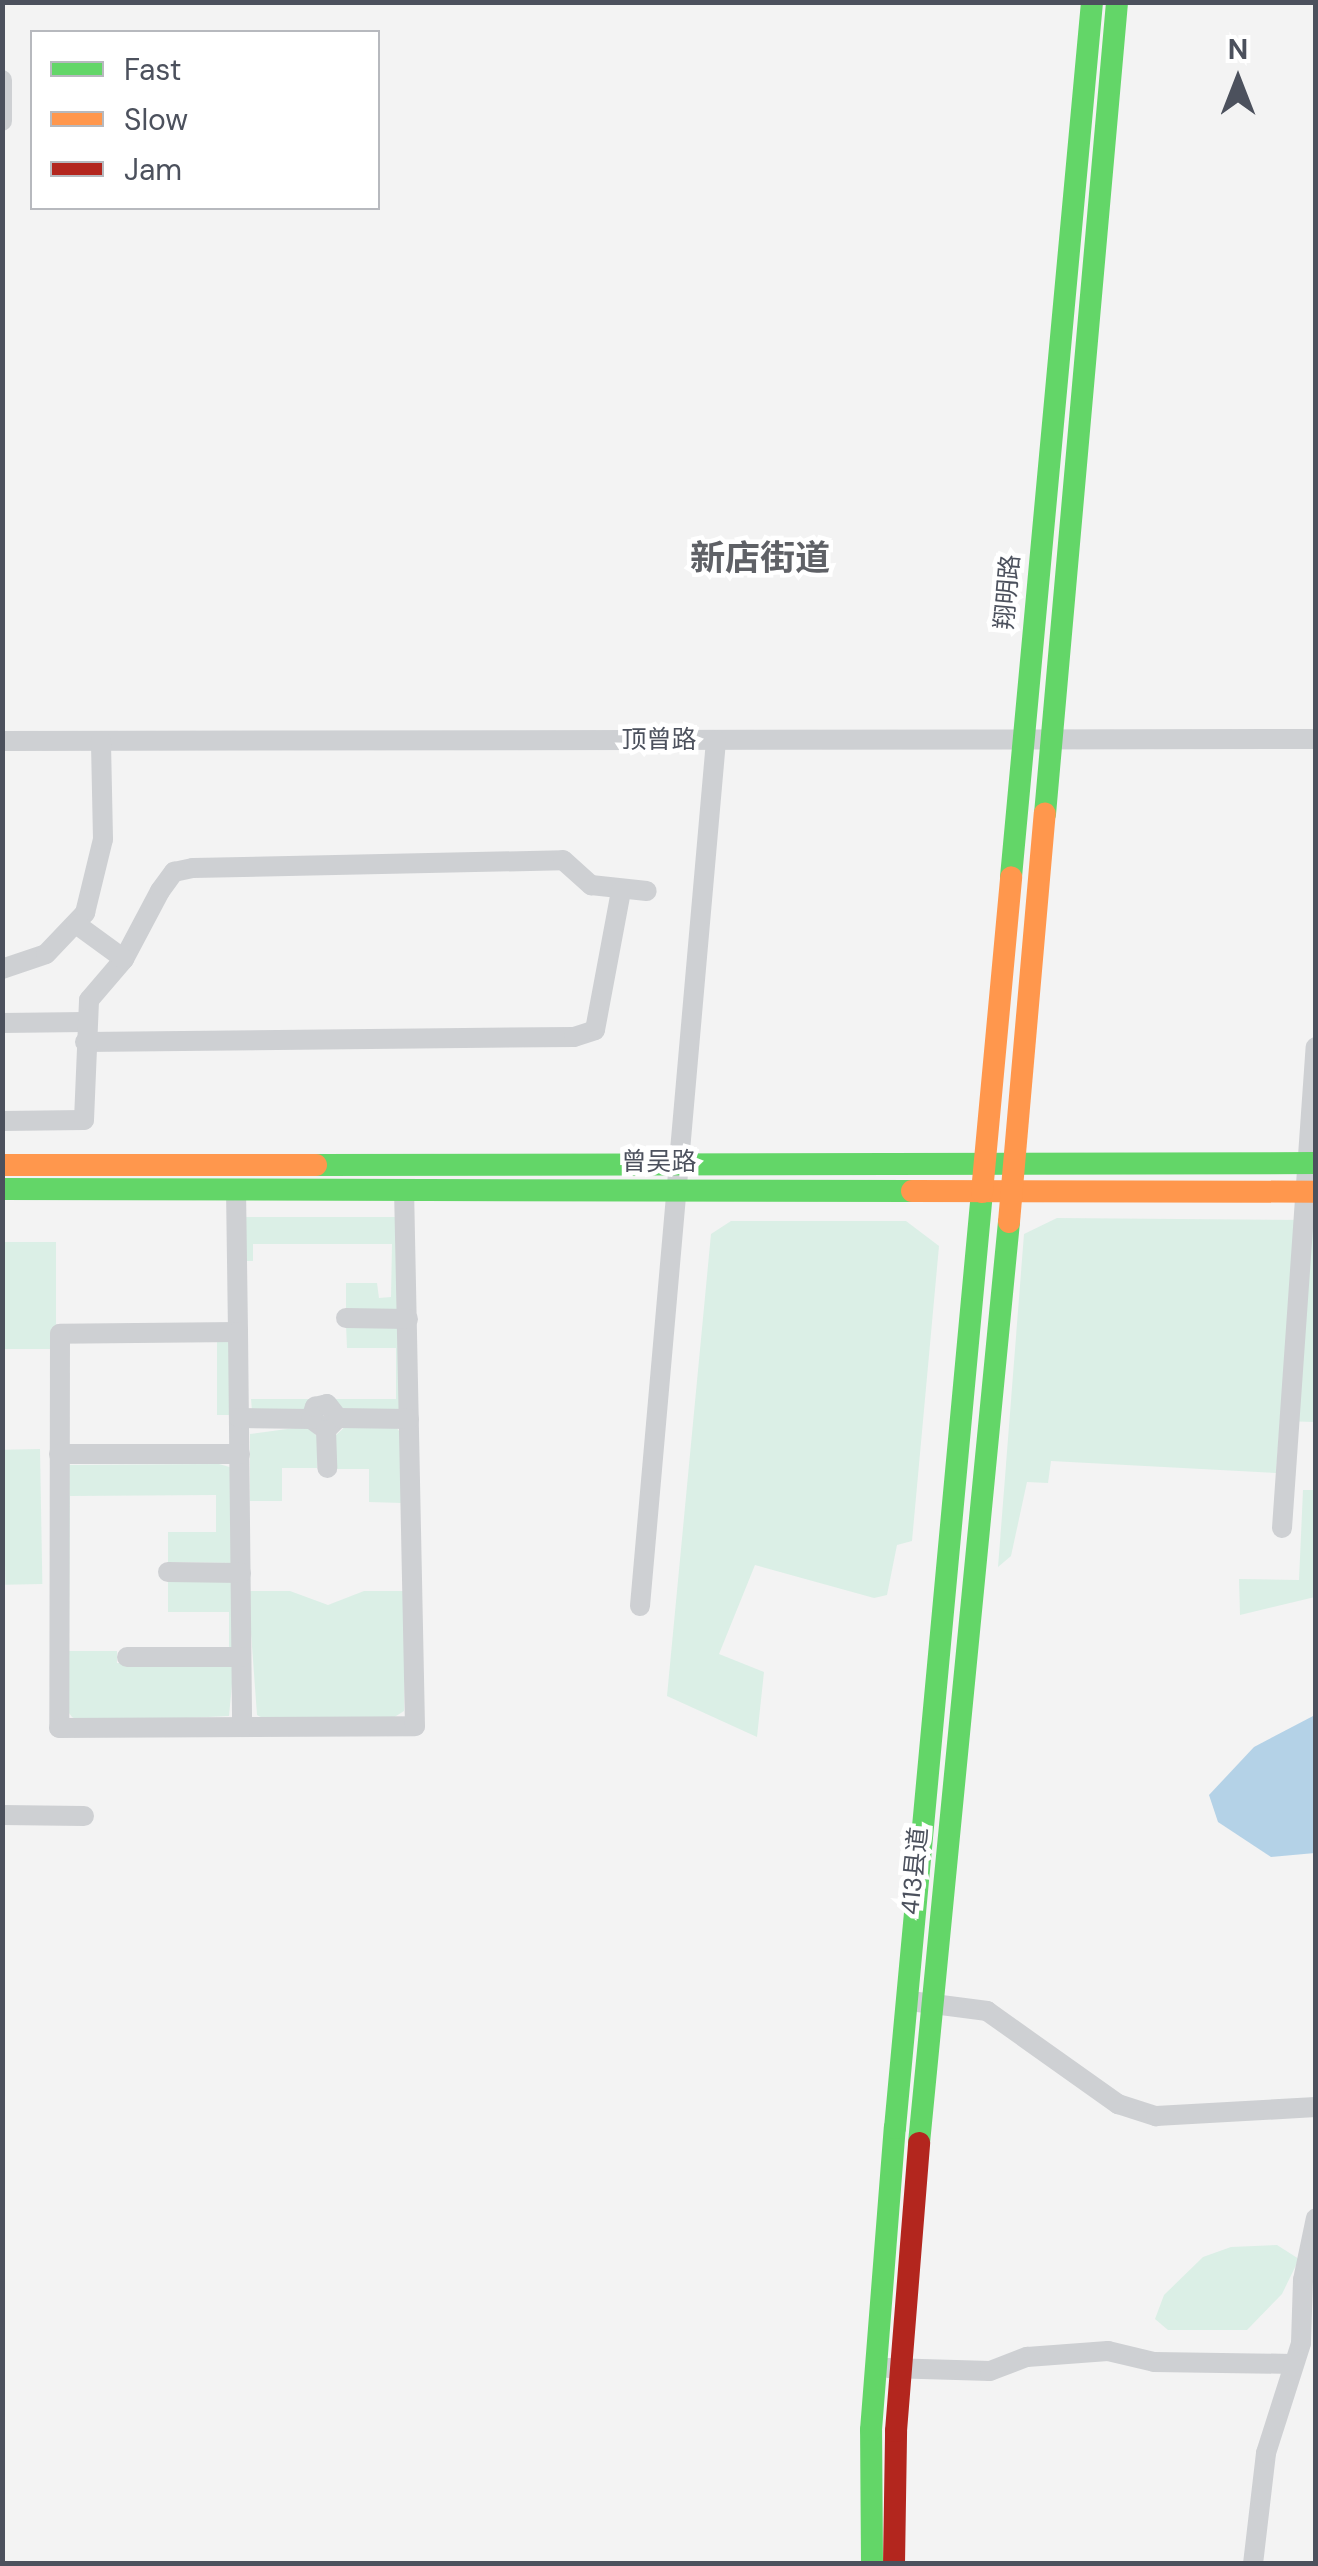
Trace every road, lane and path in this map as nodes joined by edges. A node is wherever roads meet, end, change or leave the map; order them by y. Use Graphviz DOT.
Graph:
graph roads {
  1 [pos="1092,2"];
  2 [pos="1117,2"];
  3 [pos="2,80"];
  4 [pos="2,122"];
  5 [pos="1022,739"];
  6 [pos="1048,739"];
  7 [pos="1316,739"];
  8 [pos="716,740"];
  9 [pos="2,741"];
  10 [pos="100,741"];
  11 [pos="621,891"];
  12 [pos="647,891"];
  13 [pos="76,924"];
  14 [pos="124,959"];
  15 [pos="2,969"];
  16 [pos="2,1024"];
  17 [pos="85,1032"];
  18 [pos="1316,1048"];
  19 [pos="2,1120"];
  20 [pos="1310,1164"];
  21 [pos="2,1165"];
  22 [pos="678,1177"];
  23 [pos="986,1177"];
  24 [pos="1013,1177"];
  25 [pos="2,1188"];
  26 [pos="236,1189"];
  27 [pos="404,1189"];
  28 [pos="1309,1192"];
  29 [pos="346,1318"];
  30 [pos="408,1319"];
  31 [pos="238,1332"];
  32 [pos="240,1418"];
  33 [pos="410,1420"];
  34 [pos="325,1422"];
  35 [pos="59,1454"];
  36 [pos="240,1454"];
  37 [pos="326,1468"];
  38 [pos="1282,1528"];
  39 [pos="168,1572"];
  40 [pos="241,1573"];
  41 [pos="640,1606"];
  42 [pos="127,1657"];
  43 [pos="241,1657"];
  44 [pos="242,1727"];
  45 [pos="2,1815"];
  46 [pos="84,1816"];
  47 [pos="918,2002"];
  48 [pos="1316,2108"];
  49 [pos="1316,2218"];
  50 [pos="1292,2364"];
  51 [pos="876,2367"];
  52 [pos="902,2369"];
  53 [pos="872,2564"];
  54 [pos="894,2564"];
  55 [pos="1253,2564"];
  1 -- 5 [label="street, 翔明路"];
  2 -- 6 [label="street"];
  3 -- 4 [label="street"];
  5 -- 6 [label="street, 顶曾路"];
  5 -- 8 [label="street, 顶曾路"];
  5 -- 23 [label="street, 翔明路"];
  6 -- 7 [label="street, 顶曾路"];
  6 -- 24 [label="street"];
  8 -- 10 [label="street, 顶曾路"];
  8 -- 22 [label="street"];
  9 -- 10 [label="street, 顶曾路"];
  10 -- 13 [label="street"];
  11 -- 12 [label="street"];
  11 -- 14 [label="street"];
  11 -- 17 [label="street"];
  13 -- 14 [label="street"];
  13 -- 15 [label="street"];
  14 -- 17 [label="street"];
  16 -- 17 [label="street"];
  17 -- 19 [label="street"];
  18 -- 20 [label="street"];
  20 -- 24 [label="street, 曾吴路"];
  20 -- 28 [label="street"];
  21 -- 22 [label="street, 曾吴路"];
  22 -- 23 [label="street, 曾吴路"];
  22 -- 27 [label="street, 曾吴路"];
  22 -- 41 [label="street"];
  23 -- 24 [label="street, 曾吴路"];
  23 -- 47 [label="street, 413县道"];
  24 -- 28 [label="street, 曾吴路"];
  24 -- 47 [label="street, 413县道"];
  25 -- 26 [label="street, 曾吴路"];
  26 -- 27 [label="street, 曾吴路"];
  26 -- 31 [label="street"];
  27 -- 30 [label="street"];
  28 -- 38 [label="street"];
  29 -- 30 [label="street"];
  30 -- 33 [label="street"];
  31 -- 32 [label="street"];
  31 -- 35 [label="street"];
  32 -- 34 [label="street"];
  32 -- 36 [label="street"];
  33 -- 34 [label="street"];
  33 -- 44 [label="street"];
  34 -- 37 [label="street"];
  35 -- 36 [label="street"];
  35 -- 44 [label="street"];
  36 -- 40 [label="street"];
  39 -- 40 [label="street"];
  40 -- 43 [label="street"];
  42 -- 43 [label="street"];
  43 -- 44 [label="street"];
  45 -- 46 [label="street"];
  47 -- 48 [label="street"];
  47 -- 51 [label="street, 413县道"];
  47 -- 52 [label="street, 413县道"];
  49 -- 50 [label="street"];
  50 -- 52 [label="street"];
  50 -- 55 [label="street"];
  51 -- 52 [label="street"];
  51 -- 53 [label="street, 413县道"];
  52 -- 54 [label="street, 413县道"];
}
